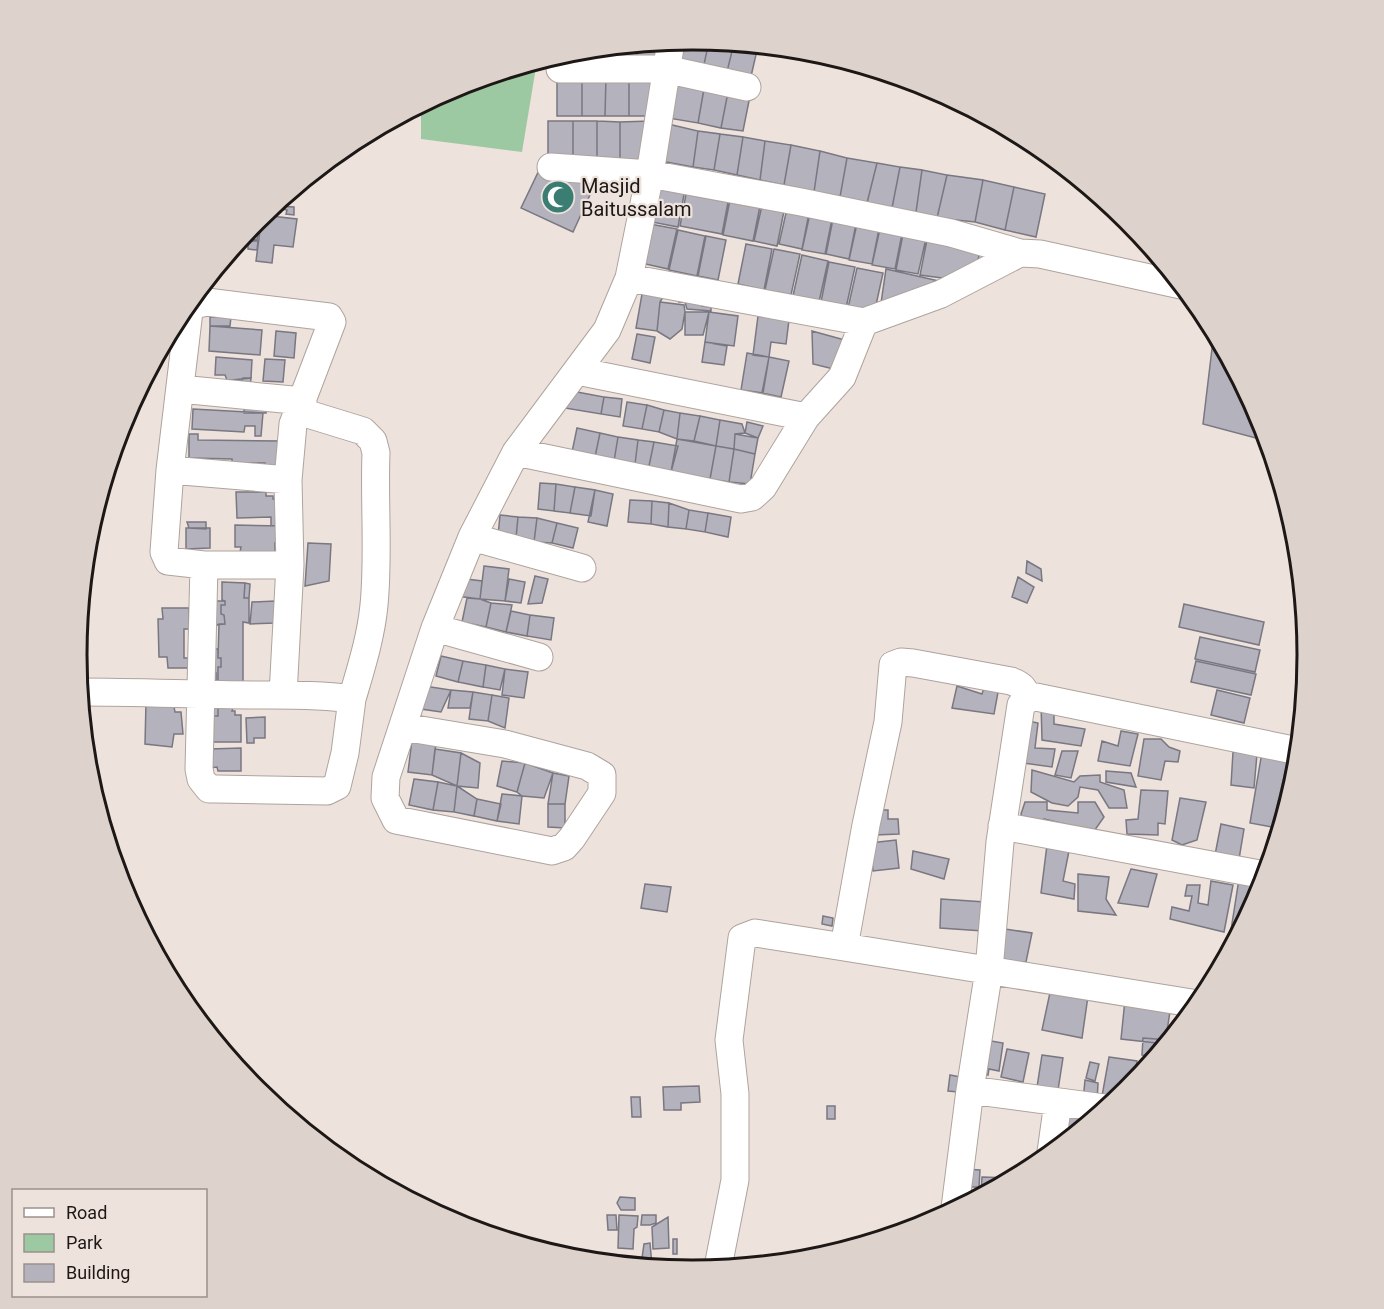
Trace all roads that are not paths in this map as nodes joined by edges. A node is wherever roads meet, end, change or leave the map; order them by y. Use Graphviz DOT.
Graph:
graph roads {
  1 [pos="669,51"];
  2 [pos="560,69"];
  3 [pos="665,69"];
  4 [pos="747,87"];
  5 [pos="551,167"];
  6 [pos="650,174"];
  7 [pos="1020,253"];
  8 [pos="629,278"];
  9 [pos="1169,282"];
  10 [pos="200,303"];
  11 [pos="188,320"];
  12 [pos="864,322"];
  13 [pos="577,371"];
  14 [pos="180,389"];
  15 [pos="300,406"];
  16 [pos="806,417"];
  17 [pos="516,452"];
  18 [pos="170,471"];
  19 [pos="288,480"];
  20 [pos="472,537"];
  21 [pos="204,565"];
  22 [pos="290,565"];
  23 [pos="582,568"];
  24 [pos="435,628"];
  25 [pos="539,657"];
  26 [pos="88,692"];
  27 [pos="200,694"];
  28 [pos="283,695"];
  29 [pos="352,699"];
  30 [pos="1028,699"];
  31 [pos="403,727"];
  32 [pos="1289,749"];
  33 [pos="1002,826"];
  34 [pos="1256,873"];
  35 [pos="844,947"];
  36 [pos="989,969"];
  37 [pos="1187,1002"];
  38 [pos="970,1090"];
  39 [pos="1058,1102"];
  40 [pos="1094,1107"];
  41 [pos="1053,1139"];
  42 [pos="956,1199"];
  43 [pos="720,1259"];
  1 -- 3 [label="street"];
  2 -- 3 [label="street"];
  3 -- 4 [label="street"];
  3 -- 6 [label="street"];
  5 -- 6 [label="street"];
  6 -- 7 [label="street"];
  6 -- 8 [label="street"];
  7 -- 9 [label="street"];
  7 -- 12 [label="street"];
  8 -- 12 [label="street"];
  8 -- 13 [label="street"];
  10 -- 15 [label="street"];
  11 -- 14 [label="street"];
  12 -- 16 [label="street"];
  13 -- 16 [label="street"];
  13 -- 17 [label="street"];
  14 -- 15 [label="street"];
  14 -- 18 [label="street"];
  15 -- 19 [label="street"];
  15 -- 29 [label="street"];
  16 -- 17 [label="street"];
  17 -- 20 [label="street"];
  18 -- 19 [label="street"];
  18 -- 21 [label="street"];
  19 -- 22 [label="street"];
  20 -- 23 [label="street"];
  20 -- 24 [label="street"];
  21 -- 22 [label="street"];
  21 -- 27 [label="street"];
  22 -- 28 [label="street"];
  24 -- 25 [label="street"];
  24 -- 31 [label="street"];
  26 -- 27 [label="street"];
  27 -- 28 [label="street"];
  27 -- 29 [label="street"];
  28 -- 29 [label="street"];
  30 -- 32 [label="street"];
  30 -- 33 [label="street"];
  30 -- 35 [label="street"];
  31 -- 31 [label="street"];
  33 -- 34 [label="street"];
  33 -- 36 [label="street"];
  35 -- 36 [label="street"];
  35 -- 43 [label="street"];
  36 -- 37 [label="street"];
  36 -- 38 [label="street"];
  38 -- 39 [label="street"];
  38 -- 42 [label="street"];
  39 -- 40 [label="street"];
  39 -- 41 [label="street"];
}
